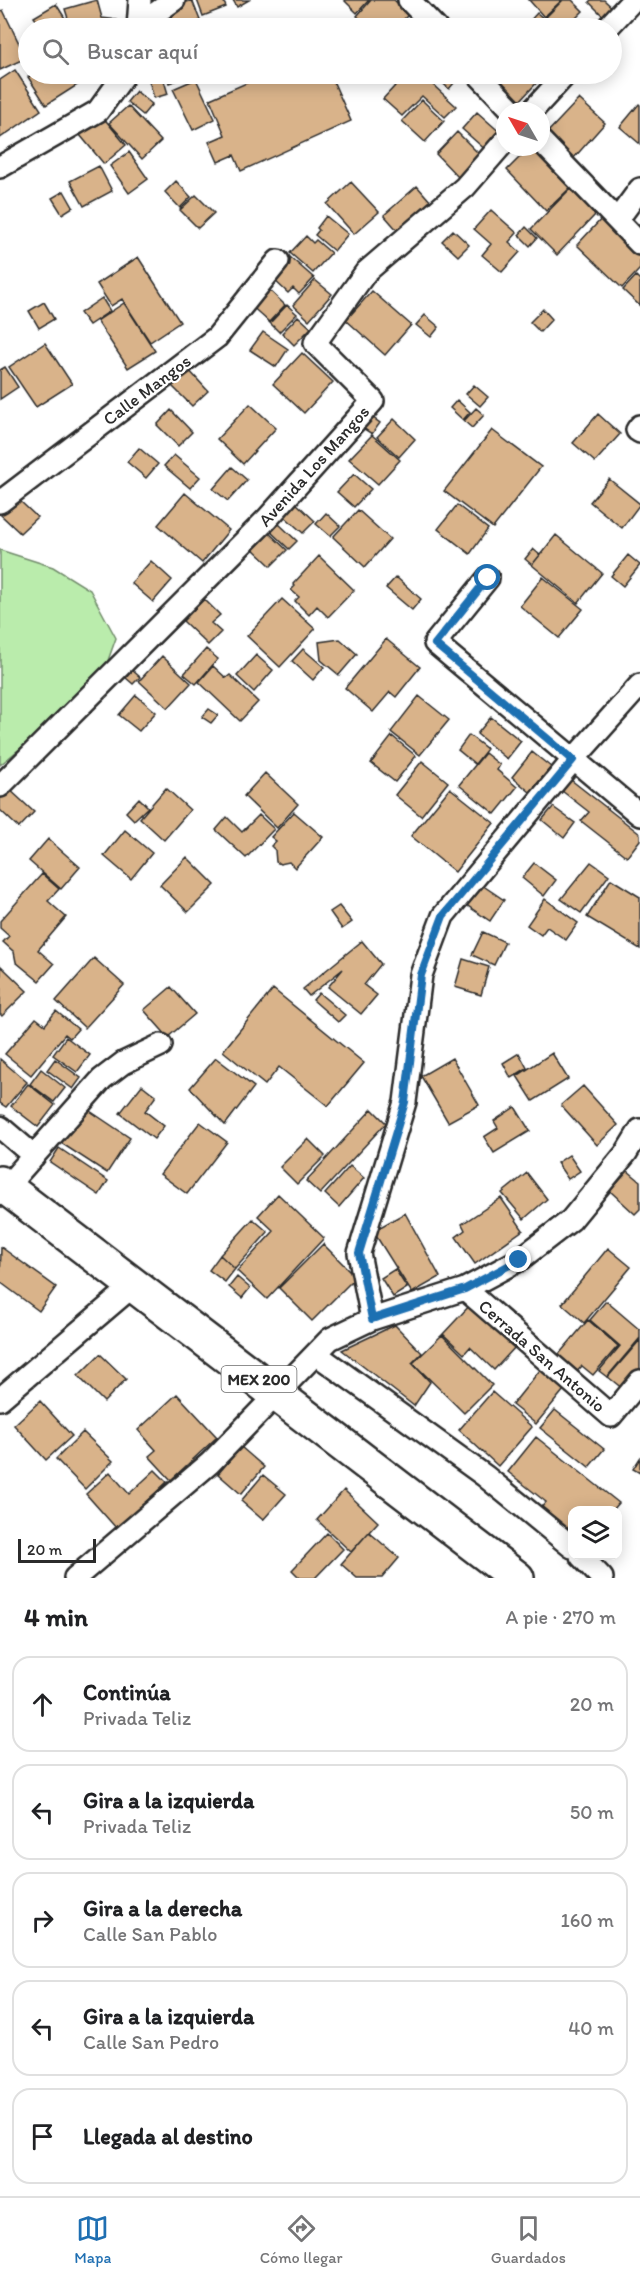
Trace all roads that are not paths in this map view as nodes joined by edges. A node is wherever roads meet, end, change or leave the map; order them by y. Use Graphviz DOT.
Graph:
graph roads {
  1 [pos="140,0"];
  2 [pos="174,0"];
  3 [pos="409,0"];
  4 [pos="633,0"];
  5 [pos="139,18"];
  6 [pos="151,18"];
  7 [pos="426,18"];
  8 [pos="616,18"];
  9 [pos="118,84"];
  10 [pos="487,84"];
  11 [pos="557,84"];
  12 [pos="504,102"];
  13 [pos="540,102"];
  14 [pos="550,150"];
  15 [pos="496,151"];
  16 [pos="0,168"];
  17 [pos="640,189"];
  18 [pos="618,219"];
  19 [pos="640,244"];
  20 [pos="278,261"];
  21 [pos="640,426"];
  22 [pos="640,432"];
  23 [pos="0,502"];
  24 [pos="488,578"];
  25 [pos="640,685"];
  26 [pos="573,760"];
  27 [pos="0,786"];
  28 [pos="640,815"];
  29 [pos="161,1045"];
  30 [pos="0,1127"];
  31 [pos="640,1130"];
  32 [pos="34,1156"];
  33 [pos="3,1185"];
  34 [pos="134,1286"];
  35 [pos="465,1289"];
  36 [pos="372,1319"];
  37 [pos="316,1354"];
  38 [pos="640,1381"];
  39 [pos="277,1392"];
  40 [pos="0,1399"];
  41 [pos="568,1543"];
  42 [pos="585,1560"];
  43 [pos="75,1578"];
  44 [pos="517,1578"];
  45 [pos="602,1578"];
  1 -- 5 [label="street"];
  2 -- 6 [label="street"];
  3 -- 7 [label="street"];
  4 -- 8 [label="street"];
  9 -- 16 [label="street"];
  10 -- 12 [label="street"];
  11 -- 13 [label="street"];
  14 -- 18 [label="street"];
  15 -- 27 [label="street, Avenida Los Mangos"];
  17 -- 18 [label="street"];
  18 -- 19 [label="street"];
  20 -- 23 [label="street, Calle Mangos"];
  21 -- 22 [label="street"];
  24 -- 26 [label="street"];
  25 -- 26 [label="street"];
  26 -- 28 [label="street"];
  26 -- 36 [label="street"];
  29 -- 32 [label="street"];
  30 -- 32 [label="street"];
  31 -- 35 [label="street"];
  32 -- 33 [label="street"];
  33 -- 34 [label="main road, MEX 200"];
  34 -- 39 [label="main road, MEX 200"];
  34 -- 40 [label="street"];
  35 -- 36 [label="street"];
  35 -- 38 [label="street, Cerrada San Antonio"];
  36 -- 37 [label="street"];
  37 -- 39 [label="street"];
  37 -- 41 [label="street"];
  39 -- 43 [label="street"];
  39 -- 44 [label="main road, MEX 200"];
  42 -- 45 [label="street"];
}
